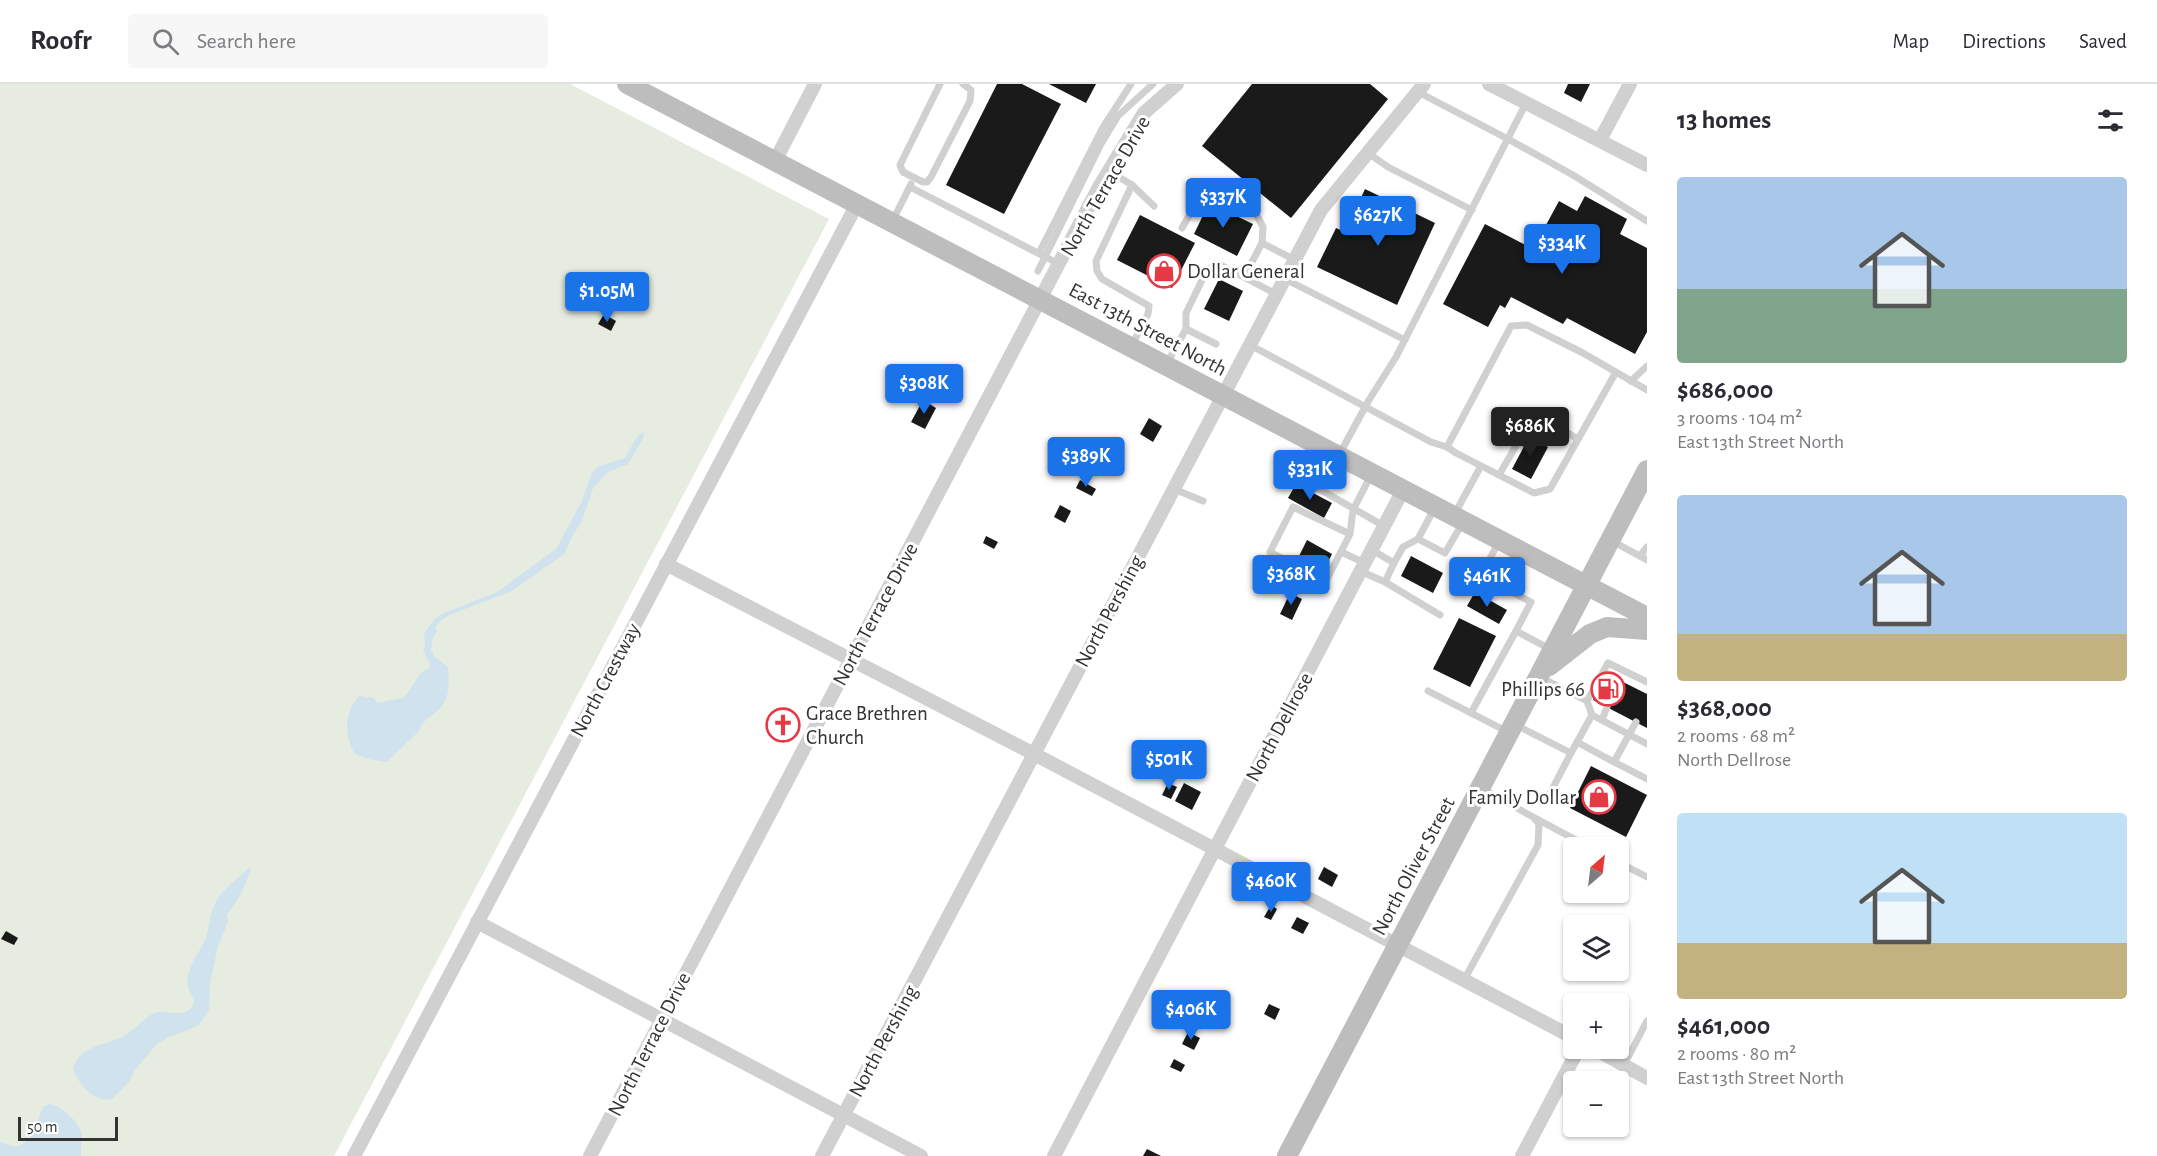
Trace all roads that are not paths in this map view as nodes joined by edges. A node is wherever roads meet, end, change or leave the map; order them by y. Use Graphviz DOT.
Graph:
graph roads {
  1 [pos="627,84"];
  2 [pos="815,84"];
  3 [pos="940,84"];
  4 [pos="963,84"];
  5 [pos="1131,84"];
  6 [pos="1153,84"];
  7 [pos="1177,84"];
  8 [pos="1489,84"];
  9 [pos="1630,84"];
  10 [pos="1421,88"];
  11 [pos="1119,103"];
  12 [pos="1526,103"];
  13 [pos="1127,108"];
  14 [pos="1141,118"];
  15 [pos="1508,138"];
  16 [pos="1600,140"];
  17 [pos="1368,153"];
  18 [pos="775,161"];
  19 [pos="1647,165"];
  20 [pos="1108,171"];
  21 [pos="914,178"];
  22 [pos="1132,185"];
  23 [pos="910,187"];
  24 [pos="857,204"];
  25 [pos="1154,206"];
  26 [pos="1472,210"];
  27 [pos="1647,221"];
  28 [pos="892,222"];
  29 [pos="1182,228"];
  30 [pos="1262,243"];
  31 [pos="1042,255"];
  32 [pos="1295,260"];
  33 [pos="1059,264"];
  34 [pos="1038,271"];
  35 [pos="1244,277"];
  36 [pos="1285,279"];
  37 [pos="1277,295"];
  38 [pos="1041,300"];
  39 [pos="1186,329"];
  40 [pos="1405,340"];
  41 [pos="1216,344"];
  42 [pos="1250,345"];
  43 [pos="1131,347"];
  44 [pos="1166,365"];
  45 [pos="1647,366"];
  46 [pos="1616,372"];
  47 [pos="1631,381"];
  48 [pos="1647,390"];
  49 [pos="1224,395"];
  50 [pos="1366,406"];
  51 [pos="1578,439"];
  52 [pos="1447,447"];
  53 [pos="1334,452"];
  54 [pos="1481,466"];
  55 [pos="1647,470"];
  56 [pos="1372,472"];
  57 [pos="1499,475"];
  58 [pos="1404,488"];
  59 [pos="1174,489"];
  60 [pos="1203,501"];
  61 [pos="1436,505"];
  62 [pos="1353,510"];
  63 [pos="1459,518"];
  64 [pos="1384,526"];
  65 [pos="1350,534"];
  66 [pos="1418,539"];
  67 [pos="1500,539"];
  68 [pos="1610,540"];
  69 [pos="1647,547"];
  70 [pos="1372,550"];
  71 [pos="1341,552"];
  72 [pos="1640,556"];
  73 [pos="1647,560"];
  74 [pos="1394,563"];
  75 [pos="666,564"];
  76 [pos="1363,567"];
  77 [pos="1385,582"];
  78 [pos="1587,584"];
  79 [pos="1440,615"];
  80 [pos="1647,617"];
  81 [pos="1647,630"];
  82 [pos="1516,631"];
  83 [pos="1552,650"];
  84 [pos="851,658"];
  85 [pos="1627,672"];
  86 [pos="1540,675"];
  87 [pos="1622,681"];
  88 [pos="1647,682"];
  89 [pos="1428,691"];
  90 [pos="1587,701"];
  91 [pos="1607,707"];
  92 [pos="1471,713"];
  93 [pos="1592,715"];
  94 [pos="1602,720"];
  95 [pos="1636,722"];
  96 [pos="1512,728"];
  97 [pos="1629,734"];
  98 [pos="1577,742"];
  99 [pos="1647,744"];
  100 [pos="1571,753"];
  101 [pos="1034,754"];
  102 [pos="1614,762"];
  103 [pos="1647,779"];
  104 [pos="1481,788"];
  105 [pos="1546,801"];
  106 [pos="1533,817"];
  107 [pos="1570,837"];
  108 [pos="1215,849"];
  109 [pos="1629,868"];
  110 [pos="1647,877"];
  111 [pos="477,922"];
  112 [pos="1398,946"];
  113 [pos="1464,980"];
  114 [pos="661,1019"];
  115 [pos="1647,1021"];
  116 [pos="1563,1032"];
  117 [pos="1573,1059"];
  118 [pos="1613,1059"];
  119 [pos="1624,1065"];
  120 [pos="1647,1078"];
  121 [pos="843,1115"];
  122 [pos="354,1156"];
  123 [pos="590,1156"];
  124 [pos="822,1156"];
  125 [pos="921,1156"];
  126 [pos="1054,1156"];
  127 [pos="1287,1156"];
  128 [pos="1522,1156"];
  1 -- 18 [label="main road, East 13th Street North"];
  2 -- 18 [label="street"];
  3 -- 21 [label="lane"];
  4 -- 21 [label="lane"];
  5 -- 11 [label="lane"];
  6 -- 13 [label="lane"];
  7 -- 14 [label="street, North Terrace Drive"];
  8 -- 12 [label="street"];
  9 -- 16 [label="street"];
  10 -- 15 [label="lane"];
  10 -- 17 [label="street, North Pershing"];
  11 -- 13 [label="lane"];
  11 -- 31 [label="lane"];
  12 -- 15 [label="lane"];
  12 -- 16 [label="street"];
  13 -- 14 [label="lane"];
  13 -- 31 [label="lane"];
  14 -- 20 [label="street, North Terrace Drive"];
  15 -- 26 [label="lane"];
  15 -- 27 [label="lane"];
  16 -- 19 [label="street"];
  17 -- 26 [label="lane"];
  17 -- 32 [label="street, North Pershing"];
  18 -- 24 [label="main road, East 13th Street North"];
  20 -- 22 [label="lane"];
  20 -- 33 [label="street, North Terrace Drive"];
  21 -- 23 [label="lane"];
  22 -- 25 [label="lane"];
  22 -- 43 [label="lane"];
  23 -- 28 [label="lane"];
  23 -- 31 [label="lane"];
  24 -- 28 [label="main road, East 13th Street North"];
  24 -- 75 [label="street, North Crestway"];
  26 -- 40 [label="lane"];
  28 -- 38 [label="main road, East 13th Street North"];
  29 -- 30 [label="lane"];
  30 -- 32 [label="lane"];
  30 -- 35 [label="lane"];
  31 -- 33 [label="lane"];
  31 -- 34 [label="lane"];
  32 -- 36 [label="street, North Pershing"];
  33 -- 38 [label="street, North Terrace Drive"];
  35 -- 37 [label="lane"];
  35 -- 39 [label="lane"];
  36 -- 37 [label="street, North Pershing"];
  36 -- 40 [label="lane"];
  37 -- 42 [label="street, North Pershing"];
  38 -- 43 [label="main road, East 13th Street North"];
  38 -- 84 [label="street, North Terrace Drive"];
  39 -- 41 [label="lane"];
  39 -- 44 [label="lane"];
  40 -- 50 [label="lane"];
  42 -- 49 [label="street, North Pershing"];
  42 -- 50 [label="lane"];
  43 -- 44 [label="main road, East 13th Street North"];
  44 -- 49 [label="main road, East 13th Street North"];
  45 -- 47 [label="lane"];
  46 -- 47 [label="lane"];
  46 -- 51 [label="lane"];
  46 -- 52 [label="lane"];
  47 -- 48 [label="lane"];
  49 -- 53 [label="main road, East 13th Street North"];
  49 -- 59 [label="street, North Pershing"];
  50 -- 52 [label="lane"];
  50 -- 53 [label="lane"];
  51 -- 57 [label="lane"];
  51 -- 57 [label="lane"];
  52 -- 54 [label="lane"];
  53 -- 56 [label="main road, East 13th Street North"];
  53 -- 62 [label="lane"];
  54 -- 57 [label="lane"];
  54 -- 63 [label="lane"];
  55 -- 68 [label="main road, North Oliver Street"];
  56 -- 58 [label="main road, East 13th Street North"];
  56 -- 62 [label="lane"];
  58 -- 61 [label="main road, East 13th Street North"];
  58 -- 64 [label="street, North Dellrose"];
  59 -- 60 [label="lane"];
  59 -- 101 [label="street, North Pershing"];
  61 -- 63 [label="main road, East 13th Street North"];
  61 -- 66 [label="lane"];
  62 -- 64 [label="lane"];
  62 -- 65 [label="lane"];
  63 -- 66 [label="lane"];
  63 -- 67 [label="main road, East 13th Street North"];
  64 -- 70 [label="street, North Dellrose"];
  65 -- 71 [label="lane"];
  65 -- 71 [label="lane"];
  66 -- 74 [label="lane"];
  67 -- 78 [label="main road, East 13th Street North"];
  67 -- 82 [label="lane"];
  68 -- 72 [label="lane"];
  68 -- 78 [label="main road, North Oliver Street"];
  69 -- 72 [label="lane"];
  70 -- 74 [label="lane"];
  70 -- 76 [label="street, North Dellrose"];
  71 -- 76 [label="lane"];
  72 -- 73 [label="lane"];
  74 -- 77 [label="lane"];
  75 -- 84 [label="street"];
  75 -- 111 [label="street, North Crestway"];
  76 -- 77 [label="lane"];
  76 -- 108 [label="street, North Dellrose"];
  77 -- 79 [label="lane"];
  78 -- 80 [label="main road, East 13th Street North"];
  78 -- 83 [label="main road, North Oliver Street"];
  81 -- 86 [label="main road"];
  82 -- 83 [label="lane"];
  82 -- 92 [label="lane"];
  83 -- 86 [label="main road, North Oliver Street"];
  84 -- 101 [label="street"];
  84 -- 114 [label="street, North Terrace Drive"];
  85 -- 87 [label="lane"];
  85 -- 88 [label="lane"];
  85 -- 90 [label="lane"];
  86 -- 90 [label="lane"];
  86 -- 96 [label="main road, North Oliver Street"];
  89 -- 92 [label="lane"];
  90 -- 93 [label="lane"];
  91 -- 94 [label="lane"];
  92 -- 96 [label="lane"];
  93 -- 94 [label="lane"];
  93 -- 98 [label="lane"];
  94 -- 97 [label="lane"];
  95 -- 97 [label="lane"];
  96 -- 100 [label="lane"];
  96 -- 104 [label="main road, North Oliver Street"];
  97 -- 99 [label="lane"];
  97 -- 102 [label="lane"];
  98 -- 100 [label="lane"];
  98 -- 102 [label="lane"];
  100 -- 105 [label="lane"];
  101 -- 108 [label="street"];
  101 -- 121 [label="street, North Pershing"];
  102 -- 103 [label="lane"];
  104 -- 106 [label="lane"];
  104 -- 112 [label="main road, North Oliver Street"];
  106 -- 107 [label="lane"];
  106 -- 113 [label="lane"];
  108 -- 112 [label="street"];
  108 -- 126 [label="street, North Dellrose"];
  109 -- 110 [label="lane"];
  111 -- 114 [label="street"];
  111 -- 122 [label="street, North Crestway"];
  112 -- 113 [label="street"];
  112 -- 127 [label="main road, North Oliver Street"];
  113 -- 116 [label="street"];
  114 -- 121 [label="street"];
  114 -- 123 [label="street, North Terrace Drive"];
  115 -- 119 [label="lane"];
  117 -- 128 [label="street"];
  118 -- 119 [label="street"];
  119 -- 120 [label="street"];
  121 -- 124 [label="street, North Pershing"];
  121 -- 125 [label="street"];
}
